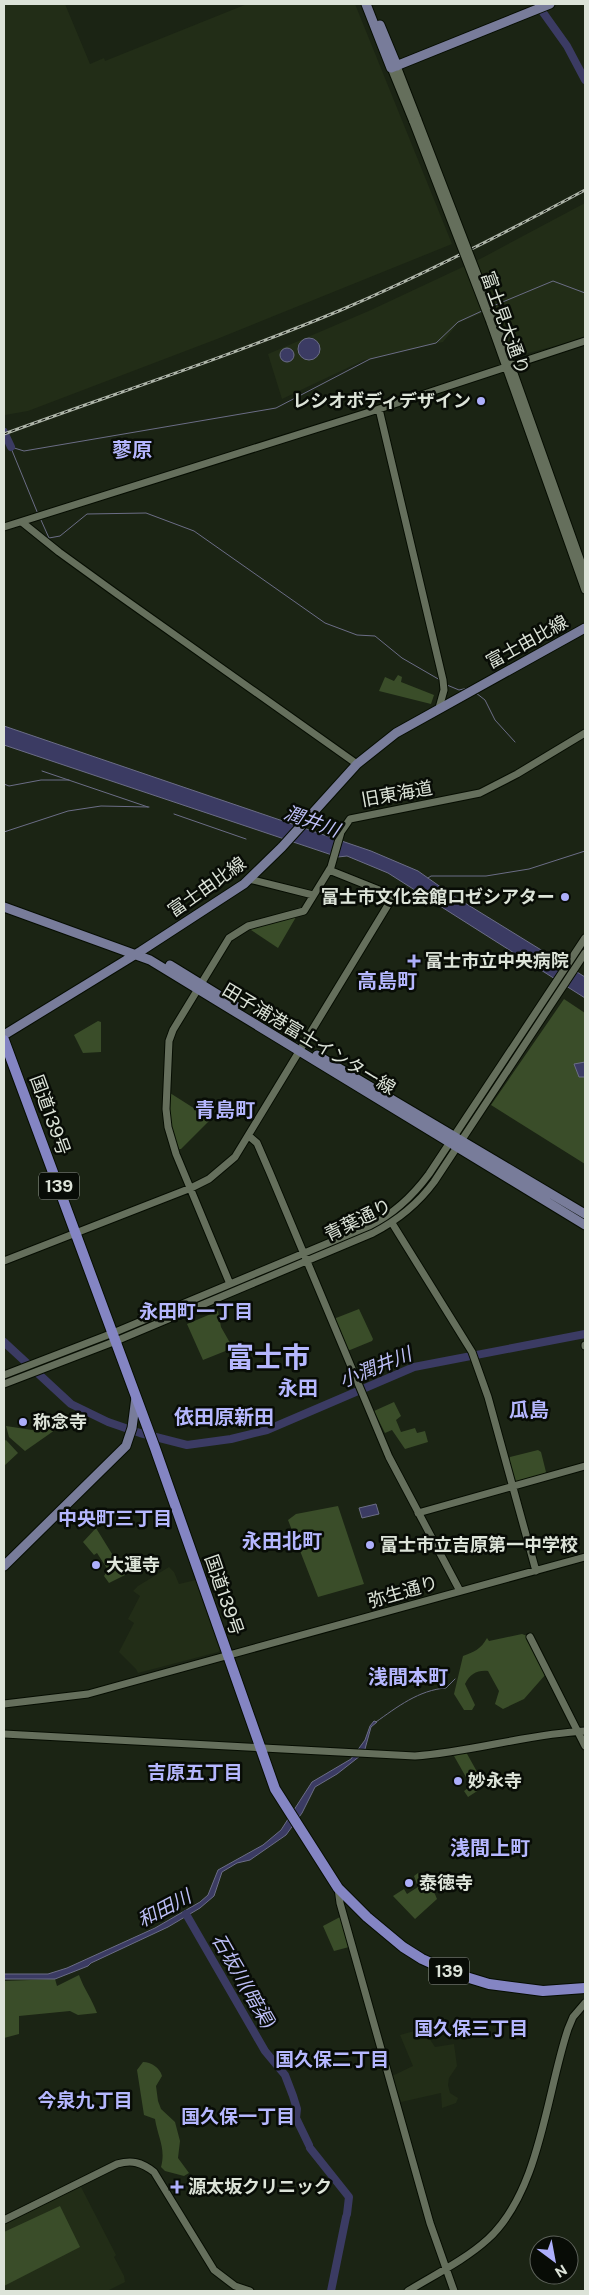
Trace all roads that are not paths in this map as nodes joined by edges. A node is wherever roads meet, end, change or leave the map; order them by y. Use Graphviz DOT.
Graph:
graph roads {
  1 [pos="366,4"];
  2 [pos="371,4"];
  3 [pos="544,6"];
  4 [pos="394,67"];
  5 [pos="585,341"];
  6 [pos="508,366"];
  7 [pos="379,409"];
  8 [pos="23,523"];
  9 [pos="4,527"];
  10 [pos="585,573"];
  11 [pos="585,590"];
  12 [pos="585,628"];
  13 [pos="439,708"];
  14 [pos="585,733"];
  15 [pos="357,764"];
  16 [pos="330,868"];
  17 [pos="249,879"];
  18 [pos="313,895"];
  19 [pos="4,902"];
  20 [pos="4,907"];
  21 [pos="585,938"];
  22 [pos="138,953"];
  23 [pos="585,954"];
  24 [pos="199,987"];
  25 [pos="4,1035"];
  26 [pos="4,1040"];
  27 [pos="301,1048"];
  28 [pos="249,1136"];
  29 [pos="455,1142"];
  30 [pos="191,1188"];
  31 [pos="585,1214"];
  32 [pos="392,1222"];
  33 [pos="585,1225"];
  34 [pos="76,1233"];
  35 [pos="303,1252"];
  36 [pos="4,1261"];
  37 [pos="306,1261"];
  38 [pos="230,1284"];
  39 [pos="114,1337"];
  40 [pos="4,1375"];
  41 [pos="4,1384"];
  42 [pos="136,1396"];
  43 [pos="585,1466"];
  44 [pos="513,1486"];
  45 [pos="418,1513"];
  46 [pos="585,1557"];
  47 [pos="4,1566"];
  48 [pos="536,1571"];
  49 [pos="460,1591"];
  50 [pos="530,1637"];
  51 [pos="228,1656"];
  52 [pos="4,1704"];
  53 [pos="582,1732"];
  54 [pos="4,1734"];
  55 [pos="585,1746"];
  56 [pos="259,1749"];
  57 [pos="338,1888"];
  58 [pos="585,1988"];
  59 [pos="585,2003"];
  60 [pos="4,2220"];
  61 [pos="445,2268"];
  62 [pos="250,2291"];
  63 [pos="408,2291"];
  64 [pos="454,2291"];
  1 -- 4 [label="main road"];
  2 -- 4 [label="main road"];
  3 -- 4 [label="main road"];
  4 -- 6 [label="street, 富士見大通り, bridge"];
  5 -- 6 [label="street"];
  6 -- 7 [label="street"];
  6 -- 10 [label="street, 富士見大通り"];
  6 -- 11 [label="street, 富士見大通り"];
  7 -- 8 [label="street"];
  7 -- 13 [label="street"];
  8 -- 9 [label="street"];
  8 -- 15 [label="street"];
  12 -- 13 [label="main road, 富士由比線"];
  13 -- 15 [label="main road, 富士由比線"];
  14 -- 16 [label="street, 旧東海道"];
  15 -- 17 [label="main road, 富士由比線"];
  16 -- 18 [label="street, 旧東海道"];
  16 -- 27 [label="street"];
  17 -- 18 [label="street"];
  17 -- 22 [label="main road, 富士由比線"];
  18 -- 24 [label="street, 旧東海道"];
  19 -- 22 [label="main road, 田子浦港富士インター線"];
  20 -- 22 [label="main road, 田子浦港富士インター線"];
  21 -- 29 [label="street, 青葉通り"];
  22 -- 24 [label="main road, 田子浦港富士インター線"];
  22 -- 25 [label="main road, 富士由比線"];
  23 -- 29 [label="street, 青葉通り"];
  24 -- 27 [label="main road, 田子浦港富士インター線"];
  24 -- 30 [label="street, 旧東海道"];
  26 -- 34 [label="highway, 国道139号 / 139"];
  27 -- 28 [label="street"];
  27 -- 29 [label="main road, 田子浦港富士インター線"];
  28 -- 30 [label="street"];
  28 -- 35 [label="street"];
  29 -- 31 [label="main road, 田子浦港富士インター線"];
  29 -- 32 [label="street, 青葉通り"];
  29 -- 33 [label="main road, 田子浦港富士インター線"];
  29 -- 35 [label="street, 青葉通り"];
  30 -- 34 [label="street"];
  30 -- 38 [label="street, 旧東海道"];
  32 -- 37 [label="street, 青葉通り"];
  32 -- 44 [label="street"];
  34 -- 36 [label="street"];
  34 -- 39 [label="highway, 国道139号 / 139"];
  35 -- 37 [label="street"];
  35 -- 38 [label="street, 青葉通り"];
  37 -- 39 [label="street, 青葉通り"];
  37 -- 45 [label="street"];
  38 -- 39 [label="street, 青葉通り"];
  39 -- 40 [label="street"];
  39 -- 41 [label="street"];
  39 -- 42 [label="highway, 国道139号 / 139"];
  42 -- 47 [label="main road"];
  42 -- 51 [label="highway, 国道139号 / 139"];
  43 -- 44 [label="street"];
  44 -- 45 [label="street"];
  44 -- 48 [label="street"];
  45 -- 49 [label="street"];
  46 -- 48 [label="street, 弥生通り"];
  48 -- 49 [label="street, 弥生通り"];
  49 -- 51 [label="street, 弥生通り"];
  50 -- 53 [label="street"];
  51 -- 52 [label="street, 弥生通り"];
  51 -- 56 [label="highway, 国道139号 / 139"];
  53 -- 55 [label="street"];
  53 -- 56 [label="street"];
  54 -- 56 [label="street"];
  56 -- 57 [label="highway, 国道139号 / 139"];
  57 -- 58 [label="highway, 国道139号 / 139"];
  57 -- 61 [label="street"];
  59 -- 61 [label="street"];
  60 -- 62 [label="street"];
  61 -- 63 [label="street"];
  61 -- 64 [label="street"];
}
